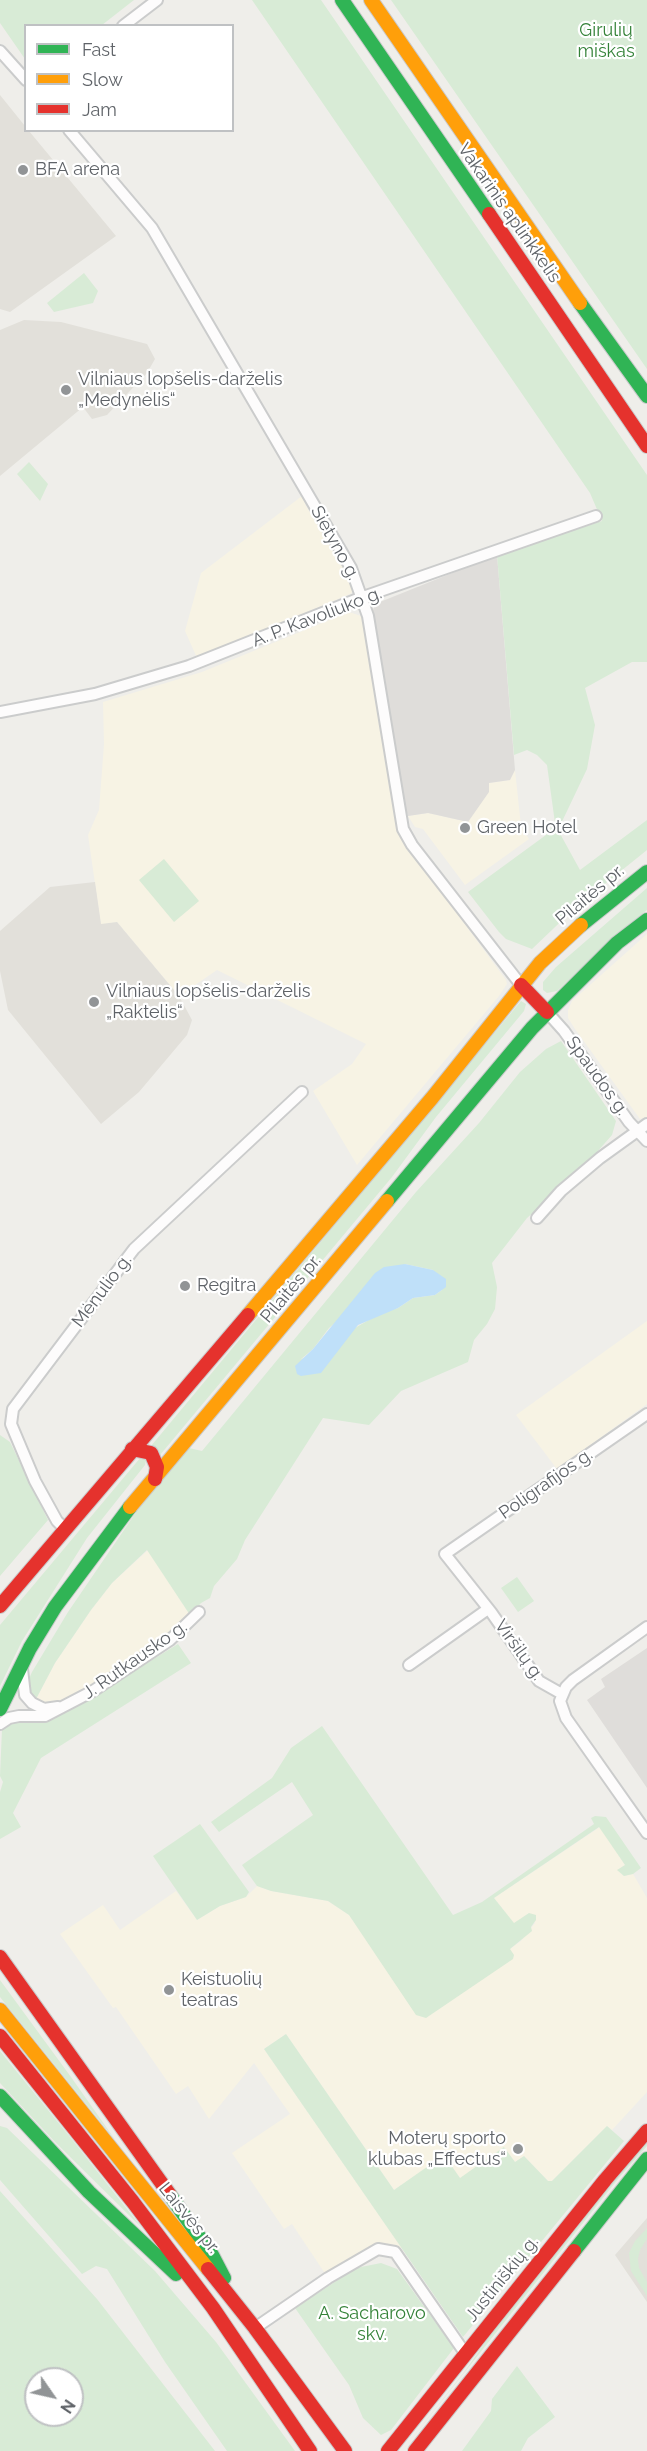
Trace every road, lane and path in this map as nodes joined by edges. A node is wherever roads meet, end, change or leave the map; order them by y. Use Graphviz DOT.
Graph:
graph roads {
  1 [pos="157,0"];
  2 [pos="342,0"];
  3 [pos="371,0"];
  4 [pos="126,24"];
  5 [pos="0,51"];
  6 [pos="24,78"];
  7 [pos="71,132"];
  8 [pos="647,396"];
  9 [pos="647,446"];
  10 [pos="596,516"];
  11 [pos="363,597"];
  12 [pos="0,712"];
  13 [pos="647,872"];
  14 [pos="647,920"];
  15 [pos="521,986"];
  16 [pos="547,1012"];
  17 [pos="302,1092"];
  18 [pos="647,1124"];
  19 [pos="637,1131"];
  20 [pos="647,1141"];
  21 [pos="537,1218"];
  22 [pos="647,1414"];
  23 [pos="132,1449"];
  24 [pos="155,1479"];
  25 [pos="65,1529"];
  26 [pos="445,1554"];
  27 [pos="0,1606"];
  28 [pos="488,1609"];
  29 [pos="199,1612"];
  30 [pos="647,1627"];
  31 [pos="21,1664"];
  32 [pos="409,1665"];
  33 [pos="562,1694"];
  34 [pos="68,1705"];
  35 [pos="0,1709"];
  36 [pos="0,1724"];
  37 [pos="647,1833"];
  38 [pos="0,1957"];
  39 [pos="0,2010"];
  40 [pos="0,2036"];
  41 [pos="0,2096"];
  42 [pos="647,2132"];
  43 [pos="647,2159"];
  44 [pos="213,2308"];
  45 [pos="239,2308"];
  46 [pos="255,2328"];
  47 [pos="465,2353"];
  48 [pos="310,2451"];
  49 [pos="345,2451"];
  50 [pos="388,2451"];
  51 [pos="415,2451"];
  1 -- 4 [label="street"];
  2 -- 9 [label="main road, Vakarinis aplinkkelis"];
  3 -- 8 [label="main road, Vakarinis aplinkkelis"];
  5 -- 6 [label="street"];
  7 -- 11 [label="street, Sietyno g."];
  10 -- 11 [label="street, A. P. Kavoliuko g."];
  11 -- 12 [label="street, A. P. Kavoliuko g."];
  11 -- 15 [label="street, Sietyno g."];
  13 -- 15 [label="main road, Pilaitės pr."];
  14 -- 16 [label="main road, Pilaitės pr."];
  15 -- 16 [label="main road"];
  15 -- 23 [label="main road, Pilaitės pr."];
  16 -- 19 [label="street, Spaudos g."];
  16 -- 24 [label="main road, Pilaitės pr."];
  17 -- 25 [label="street, Mėnulio g."];
  18 -- 19 [label="street"];
  19 -- 20 [label="street, Spaudos g."];
  19 -- 21 [label="street"];
  22 -- 26 [label="street, Poligrafijos g."];
  23 -- 24 [label="main road"];
  23 -- 25 [label="main road, Pilaitės pr."];
  24 -- 31 [label="main road, Pilaitės pr."];
  25 -- 27 [label="main road, Pilaitės pr."];
  26 -- 28 [label="street, Viršilų g."];
  28 -- 32 [label="street"];
  28 -- 33 [label="street, Viršilų g."];
  29 -- 34 [label="street, J. Rutkausko g."];
  30 -- 33 [label="street"];
  31 -- 34 [label="street, J. Rutkausko g."];
  31 -- 35 [label="main road, Pilaitės pr."];
  33 -- 37 [label="street, Viršilų g."];
  34 -- 36 [label="street, J. Rutkausko g."];
  38 -- 45 [label="main road"];
  39 -- 45 [label="main road, Laisvės pr."];
  40 -- 44 [label="main road, Laisvės pr."];
  41 -- 44 [label="main road, Laisvės pr."];
  42 -- 47 [label="main road, Justiniškių g."];
  43 -- 51 [label="main road, Justiniškių g."];
  44 -- 48 [label="main road, Laisvės pr."];
  45 -- 46 [label="main road, Laisvės pr."];
  46 -- 47 [label="street"];
  46 -- 49 [label="main road, Laisvės pr."];
  47 -- 50 [label="main road, Justiniškių g."];
}
